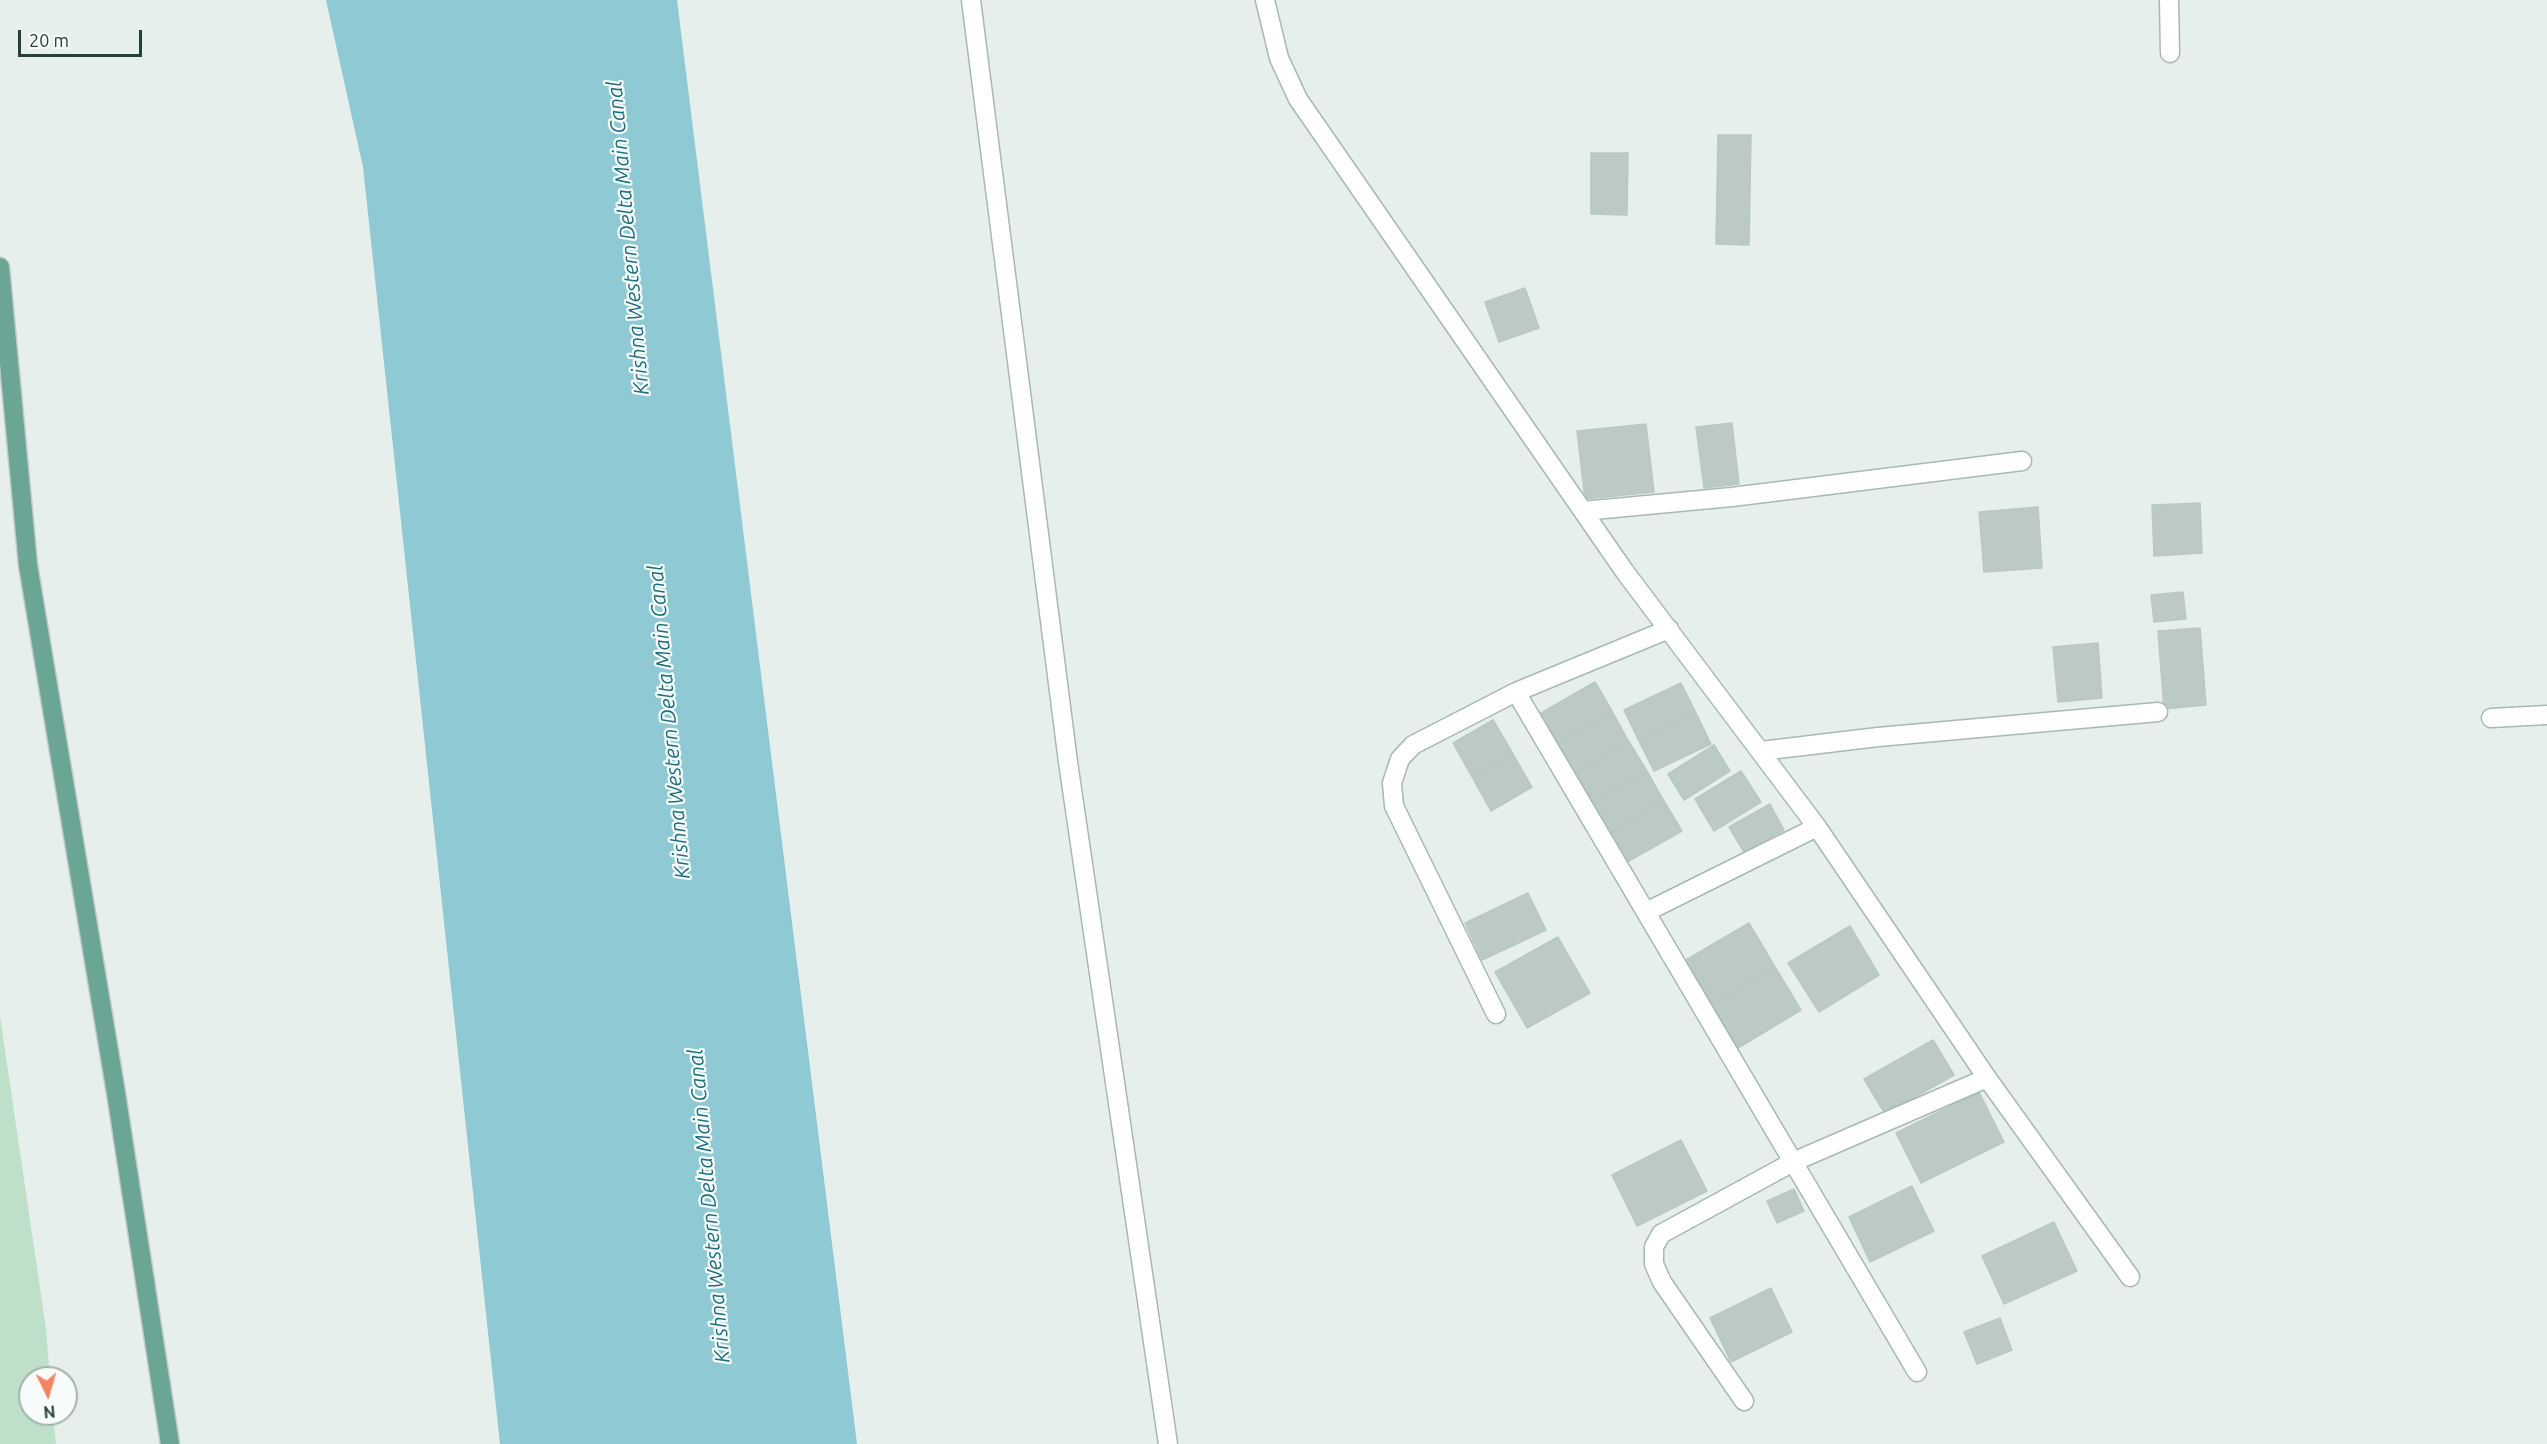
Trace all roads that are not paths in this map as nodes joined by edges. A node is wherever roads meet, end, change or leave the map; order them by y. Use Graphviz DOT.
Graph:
graph roads {
  1 [pos="971,0"];
  2 [pos="1265,0"];
  3 [pos="2169,0"];
  4 [pos="2170,53"];
  5 [pos="0,267"];
  6 [pos="2022,461"];
  7 [pos="1583,511"];
  8 [pos="1669,628"];
  9 [pos="1516,692"];
  10 [pos="2158,712"];
  11 [pos="2547,715"];
  12 [pos="2491,718"];
  13 [pos="1761,751"];
  14 [pos="1817,827"];
  15 [pos="1646,912"];
  16 [pos="1496,1014"];
  17 [pos="1987,1078"];
  18 [pos="1793,1162"];
  19 [pos="2130,1277"];
  20 [pos="1917,1372"];
  21 [pos="1744,1401"];
  22 [pos="170,1444"];
  23 [pos="1168,1444"];
  1 -- 23 [label="street"];
  2 -- 7 [label="street"];
  3 -- 4 [label="street"];
  5 -- 22 [label="main road"];
  6 -- 7 [label="street"];
  7 -- 8 [label="street"];
  8 -- 9 [label="street"];
  8 -- 13 [label="street"];
  9 -- 15 [label="street"];
  9 -- 16 [label="street"];
  10 -- 13 [label="street"];
  11 -- 12 [label="street"];
  13 -- 14 [label="street"];
  14 -- 15 [label="street"];
  14 -- 17 [label="street"];
  15 -- 18 [label="street"];
  17 -- 18 [label="street"];
  17 -- 19 [label="street"];
  18 -- 20 [label="street"];
  18 -- 21 [label="street"];
}
